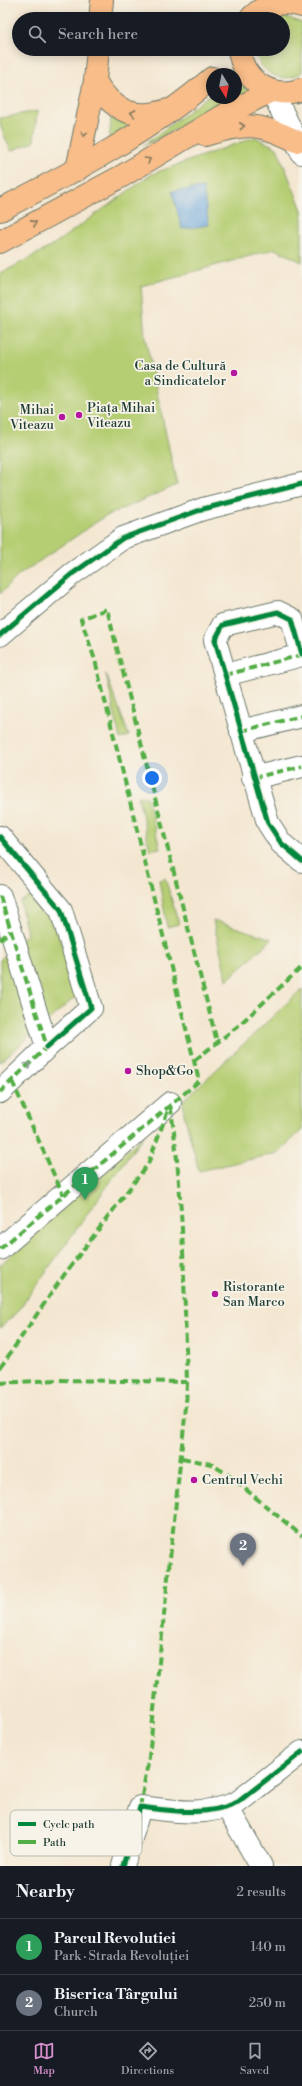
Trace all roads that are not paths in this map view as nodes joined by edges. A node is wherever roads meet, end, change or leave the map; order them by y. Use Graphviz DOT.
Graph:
graph roads {
  1 [pos="102,0"];
  2 [pos="250,0"];
  3 [pos="296,4"];
  4 [pos="101,12"];
  5 [pos="249,12"];
  6 [pos="258,12"];
  7 [pos="97,56"];
  8 [pos="234,56"];
  9 [pos="240,56"];
  10 [pos="222,68"];
  11 [pos="95,82"];
  12 [pos="206,83"];
  13 [pos="302,89"];
  14 [pos="272,91"];
  15 [pos="184,102"];
  16 [pos="177,143"];
  17 [pos="299,147"];
  18 [pos="77,170"];
  19 [pos="0,210"];
  20 [pos="0,242"];
  21 [pos="302,484"];
  22 [pos="0,635"];
  23 [pos="302,655"];
  24 [pos="225,675"];
  25 [pos="302,716"];
  26 [pos="240,731"];
  27 [pos="302,766"];
  28 [pos="254,778"];
  29 [pos="0,837"];
  30 [pos="302,861"];
  31 [pos="0,896"];
  32 [pos="5,936"];
  33 [pos="47,1047"];
  34 [pos="0,1092"];
  35 [pos="170,1104"];
  36 [pos="0,1249"];
  37 [pos="302,1752"];
  38 [pos="227,1807"];
  39 [pos="139,1810"];
  40 [pos="126,1856"];
  41 [pos="123,1866"];
  42 [pos="261,1866"];
  1 -- 4 [label="main road"];
  2 -- 5 [label="main road"];
  3 -- 6 [label="main road"];
  7 -- 11 [label="main road"];
  8 -- 10 [label="main road"];
  9 -- 14 [label="main road"];
  15 -- 11 [label="main road, one-way"];
  11 -- 18 [label="main road, one-way"];
  12 -- 15 [label="main road"];
  13 -- 14 [label="main road"];
  14 -- 16 [label="main road"];
  14 -- 17 [label="street"];
  15 -- 18 [label="main road"];
  16 -- 17 [label="main road, one-way"];
  20 -- 16 [label="main road, one-way"];
  18 -- 19 [label="main road"];
  21 -- 22 [label="street"];
  23 -- 24 [label="street"];
  23 -- 24 [label="street"];
  24 -- 26 [label="street"];
  25 -- 26 [label="street"];
  26 -- 28 [label="street"];
  27 -- 28 [label="street"];
  28 -- 30 [label="street"];
  29 -- 33 [label="street"];
  31 -- 32 [label="street"];
  32 -- 33 [label="street"];
  34 -- 33 [label="street, one-way"];
  35 -- 36 [label="street"];
  37 -- 38 [label="street"];
  38 -- 39 [label="street"];
  38 -- 42 [label="street"];
  40 -- 41 [label="street"];
}
